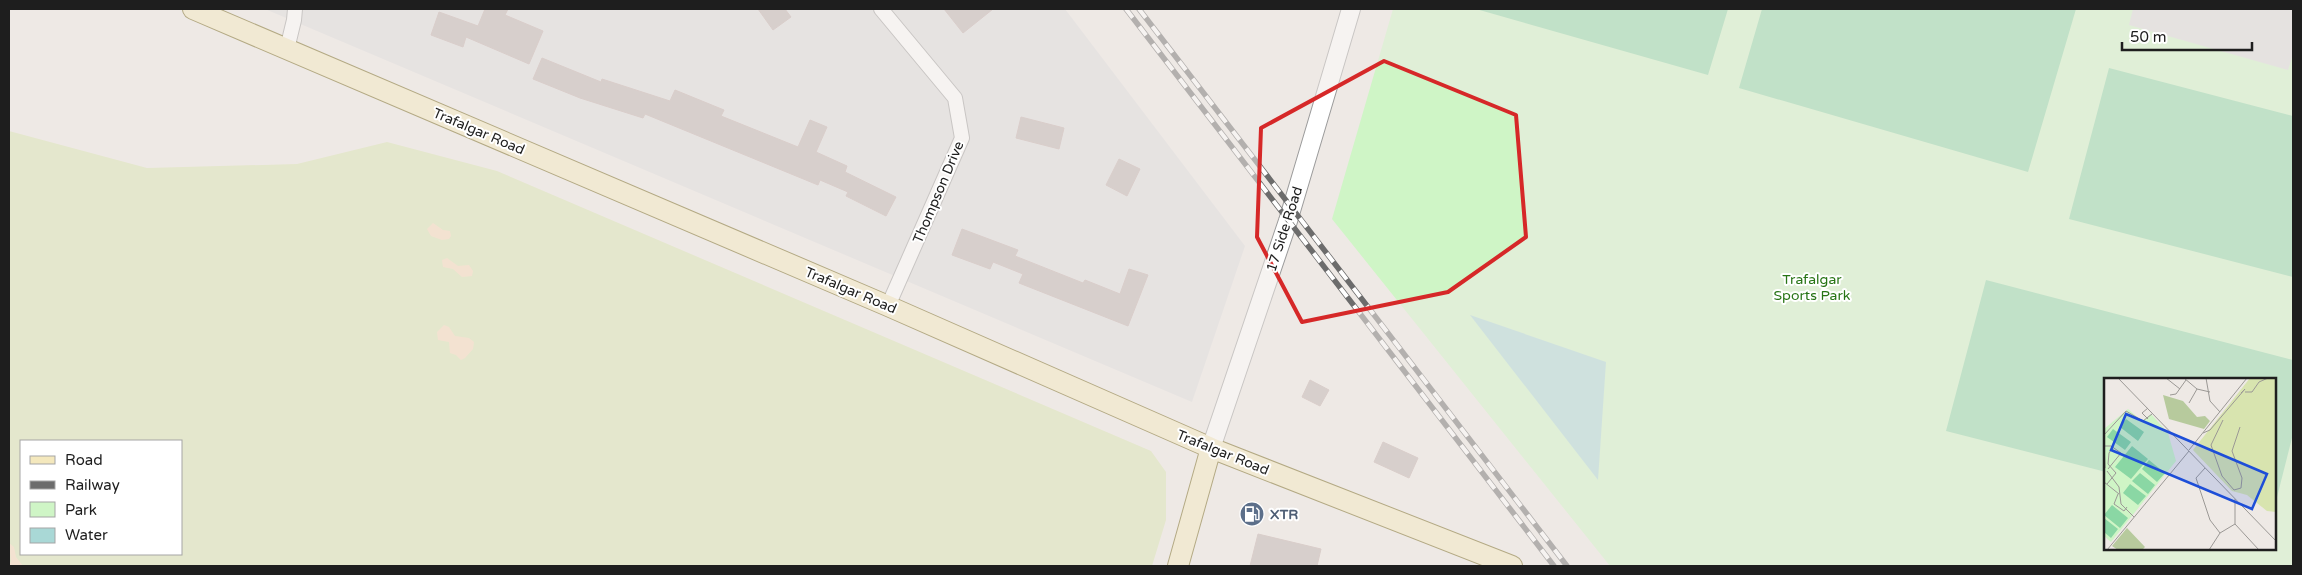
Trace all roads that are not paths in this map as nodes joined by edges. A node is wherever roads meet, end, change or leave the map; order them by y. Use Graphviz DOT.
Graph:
graph roads {
  1 [pos="193,9"];
  2 [pos="295,9"];
  3 [pos="881,9"];
  4 [pos="1351,9"];
  5 [pos="287,50"];
  6 [pos="888,306"];
  7 [pos="1211,448"];
  8 [pos="1178,566"];
  9 [pos="1512,566"];
  1 -- 5 [label="main road, Trafalgar Road"];
  2 -- 5 [label="street"];
  3 -- 6 [label="street, Thompson Drive"];
  4 -- 7 [label="street, 17 Side Road"];
  5 -- 6 [label="main road, Trafalgar Road"];
  6 -- 7 [label="main road, Trafalgar Road"];
  7 -- 8 [label="main road"];
  7 -- 9 [label="main road, Trafalgar Road"];
}
